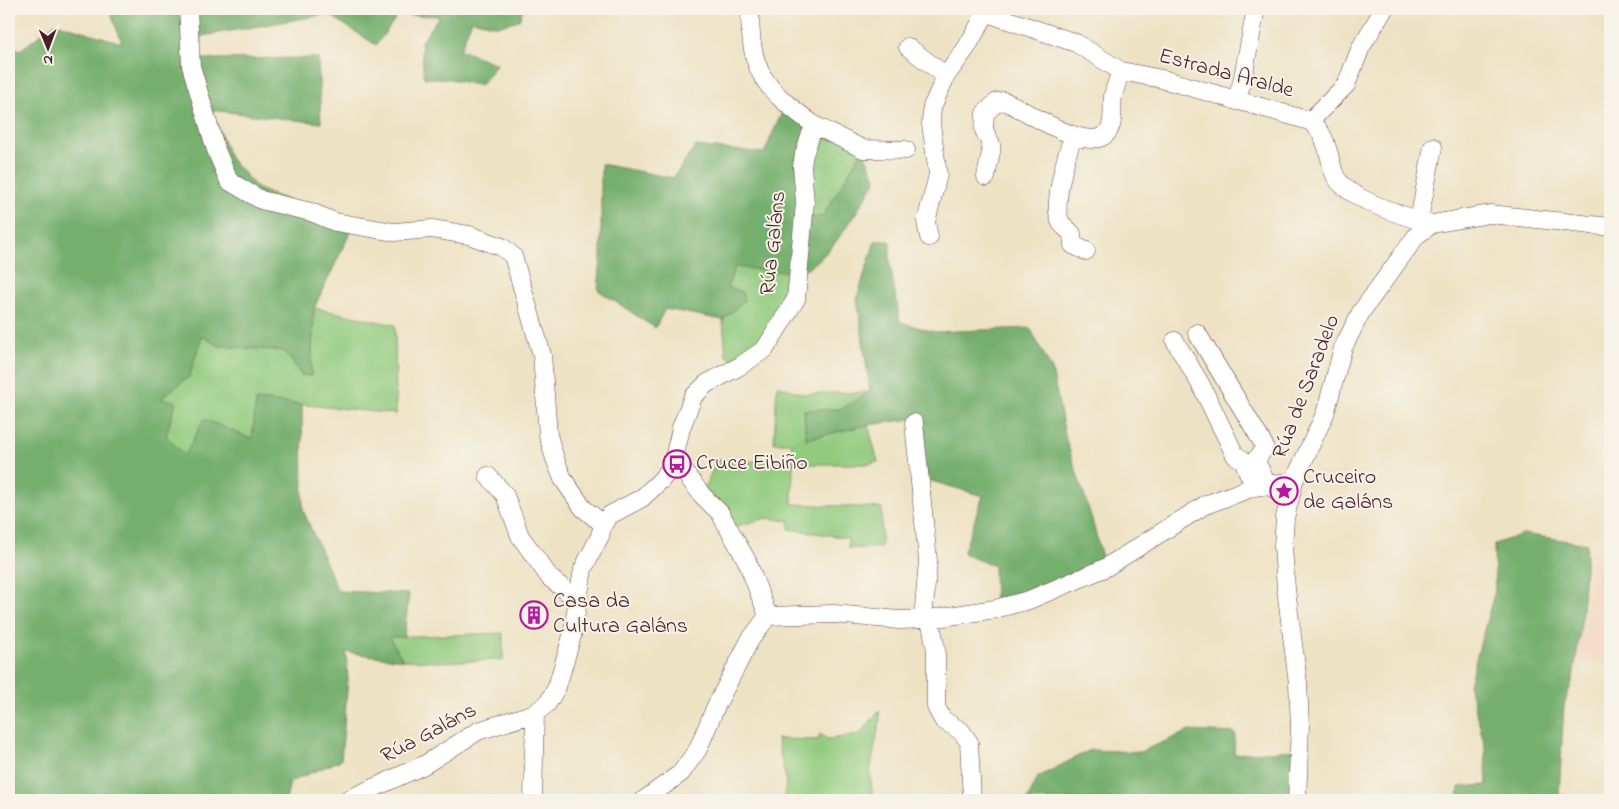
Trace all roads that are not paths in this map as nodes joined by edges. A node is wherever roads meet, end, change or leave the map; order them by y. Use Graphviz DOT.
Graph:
graph roads {
  1 [pos="188,9"];
  2 [pos="750,9"];
  3 [pos="1256,9"];
  4 [pos="1384,9"];
  5 [pos="986,10"];
  6 [pos="908,46"];
  7 [pos="1121,70"];
  8 [pos="946,76"];
  9 [pos="1236,101"];
  10 [pos="1310,121"];
  11 [pos="814,125"];
  12 [pos="1074,135"];
  13 [pos="1433,147"];
  14 [pos="906,150"];
  15 [pos="986,177"];
  16 [pos="1426,222"];
  17 [pos="1610,227"];
  18 [pos="928,237"];
  19 [pos="1086,251"];
  20 [pos="1197,333"];
  21 [pos="1175,341"];
  22 [pos="914,423"];
  23 [pos="672,466"];
  24 [pos="488,476"];
  25 [pos="1294,481"];
  26 [pos="1260,486"];
  27 [pos="1288,504"];
  28 [pos="603,524"];
  29 [pos="579,601"];
  30 [pos="768,616"];
  31 [pos="926,619"];
  32 [pos="535,713"];
  33 [pos="347,800"];
  34 [pos="533,800"];
  35 [pos="644,800"];
  36 [pos="972,800"];
  37 [pos="1297,800"];
  1 -- 28 [label="street"];
  2 -- 11 [label="street"];
  3 -- 9 [label="street"];
  4 -- 10 [label="street"];
  5 -- 7 [label="street, Estrada Aralde"];
  5 -- 8 [label="street"];
  6 -- 8 [label="street"];
  7 -- 9 [label="street, Estrada Aralde"];
  7 -- 12 [label="street"];
  8 -- 18 [label="street"];
  9 -- 10 [label="street, Estrada Aralde"];
  10 -- 16 [label="street, Estrada Aralde"];
  11 -- 14 [label="street"];
  11 -- 23 [label="street, Rúa Galáns"];
  12 -- 15 [label="street"];
  12 -- 19 [label="street"];
  13 -- 16 [label="street"];
  16 -- 17 [label="street"];
  16 -- 25 [label="street, Rúa de Saradelo"];
  20 -- 26 [label="street"];
  21 -- 26 [label="street"];
  22 -- 31 [label="street"];
  23 -- 28 [label="street, Rúa Galáns"];
  23 -- 30 [label="street"];
  24 -- 29 [label="street"];
  25 -- 26 [label="street"];
  25 -- 27 [label="street, Rúa de Saradelo"];
  26 -- 27 [label="street"];
  26 -- 31 [label="street"];
  27 -- 37 [label="street, Rúa de Saradelo"];
  28 -- 29 [label="street, Rúa Galáns"];
  29 -- 32 [label="street, Rúa Galáns"];
  30 -- 31 [label="street"];
  30 -- 35 [label="street"];
  31 -- 36 [label="street"];
  32 -- 33 [label="street, Rúa Galáns"];
  32 -- 34 [label="street"];
}
